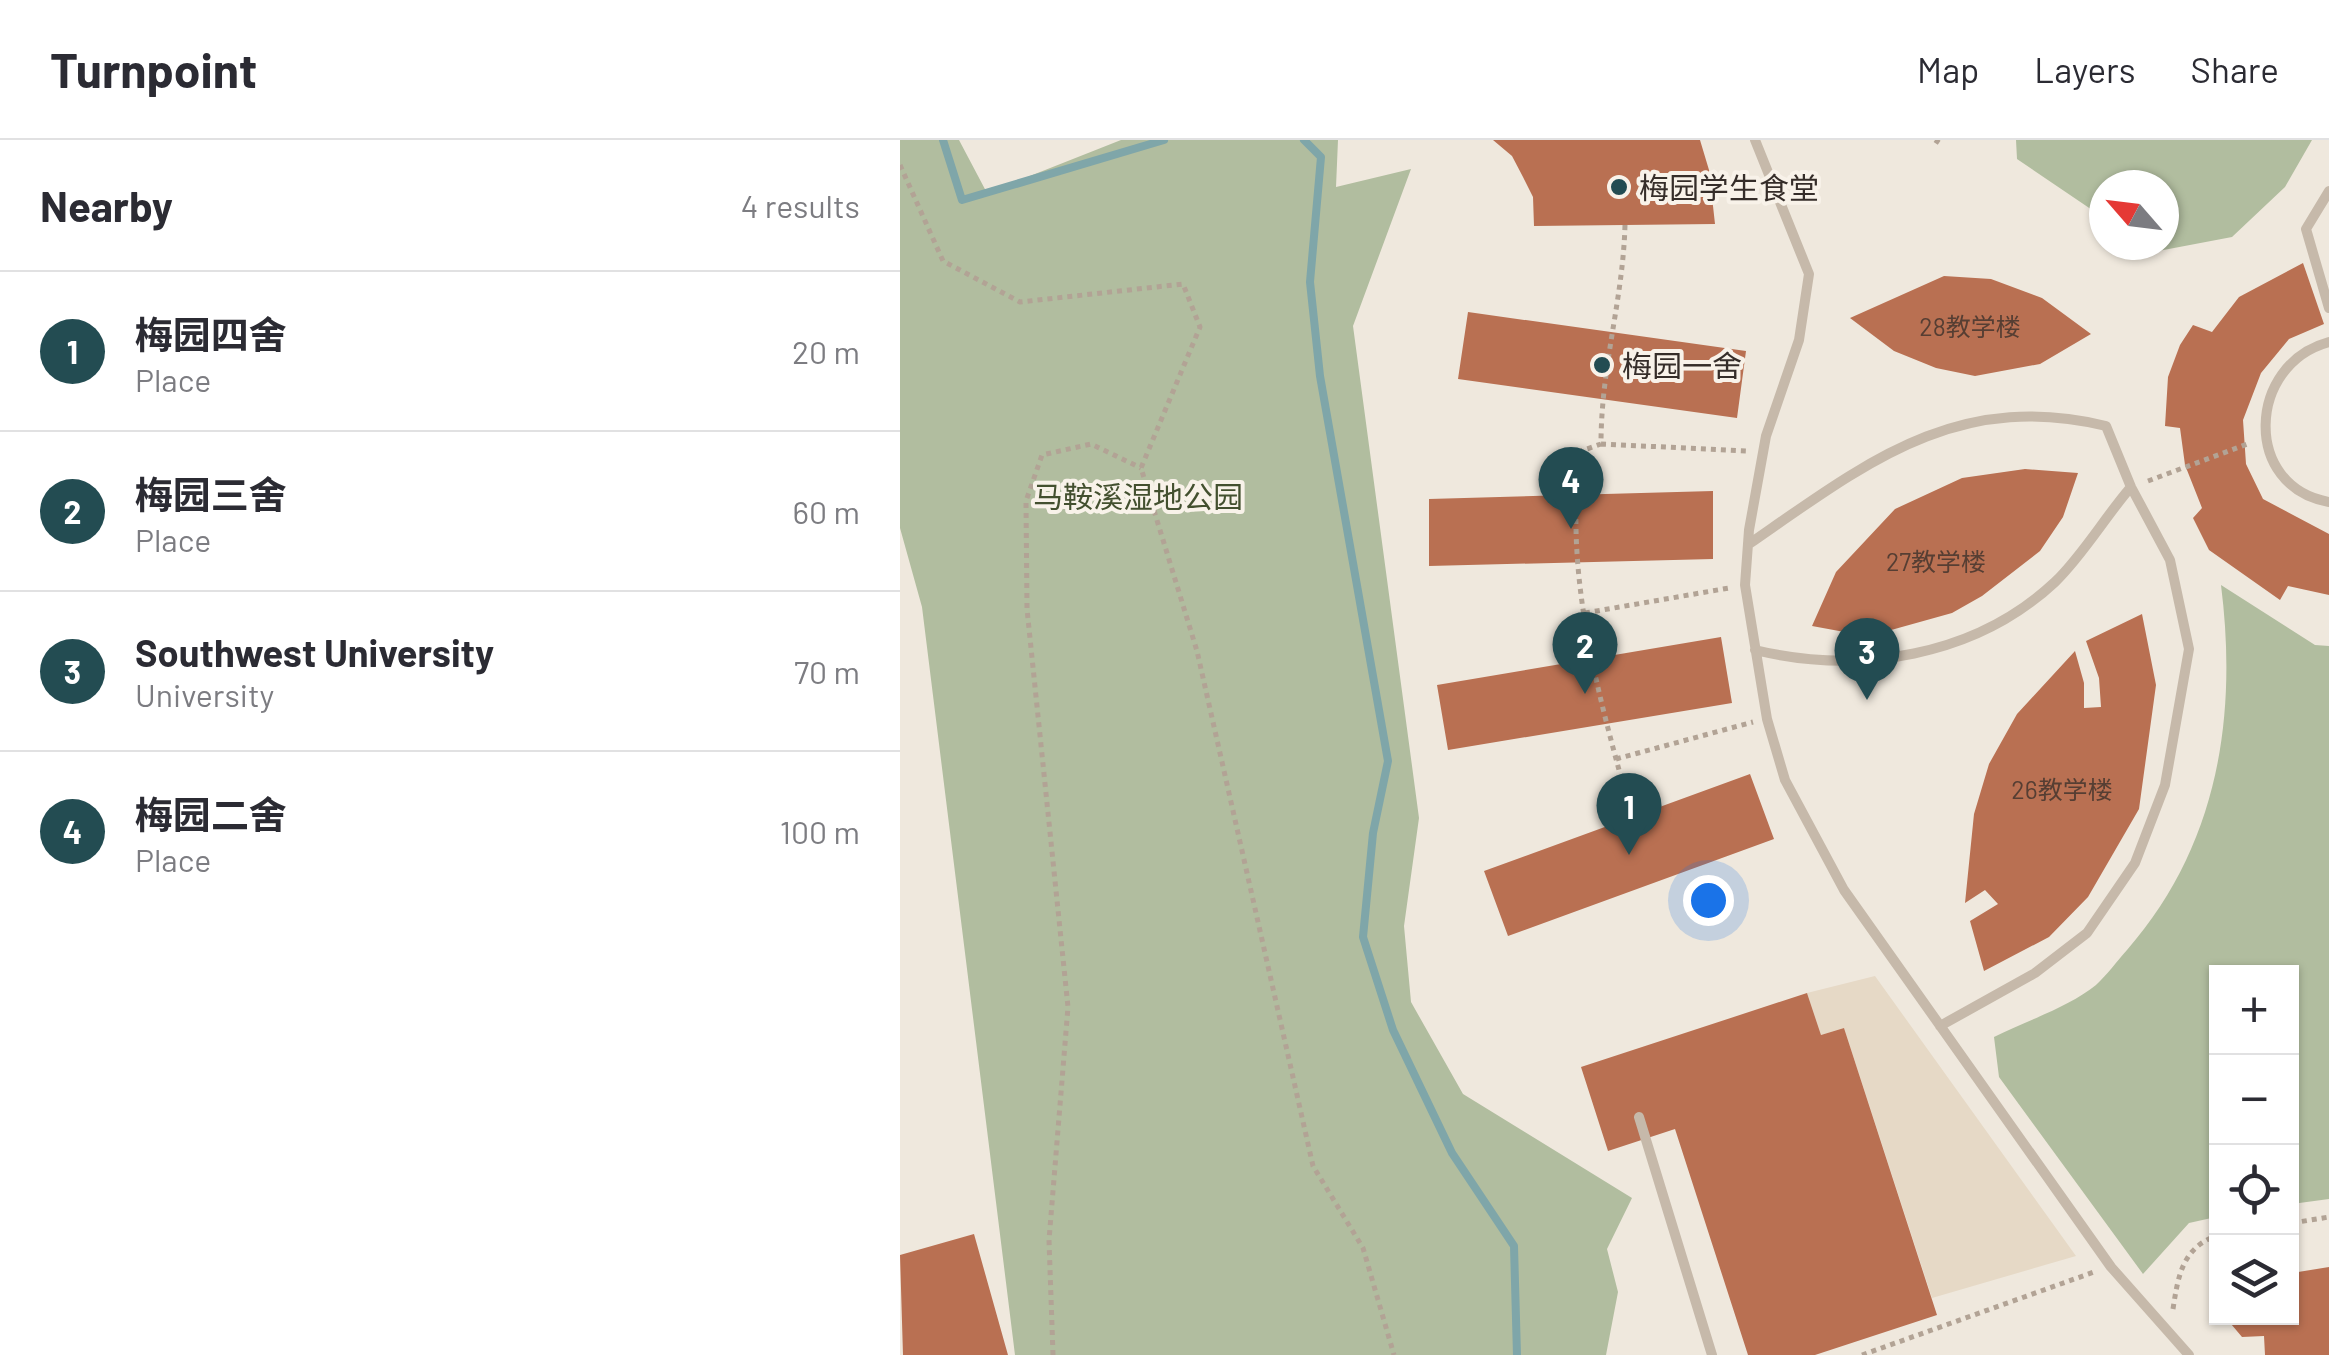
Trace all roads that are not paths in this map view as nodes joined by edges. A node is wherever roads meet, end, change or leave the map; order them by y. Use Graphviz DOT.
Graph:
graph roads {
  1 [pos="1756,140"];
  2 [pos="2329,190"];
  3 [pos="2329,308"];
  4 [pos="2329,342"];
  5 [pos="2131,487"];
  6 [pos="2329,502"];
  7 [pos="1749,544"];
  8 [pos="1755,650"];
  9 [pos="1940,1026"];
  10 [pos="1640,1117"];
  11 [pos="1712,1355"];
  12 [pos="2189,1355"];
  1 -- 7 [label="lane"];
  2 -- 3 [label="lane"];
  4 -- 6 [label="lane"];
  5 -- 7 [label="lane"];
  5 -- 8 [label="lane"];
  5 -- 9 [label="lane"];
  7 -- 8 [label="lane"];
  8 -- 9 [label="lane"];
  9 -- 12 [label="lane"];
  10 -- 11 [label="lane"];
}
